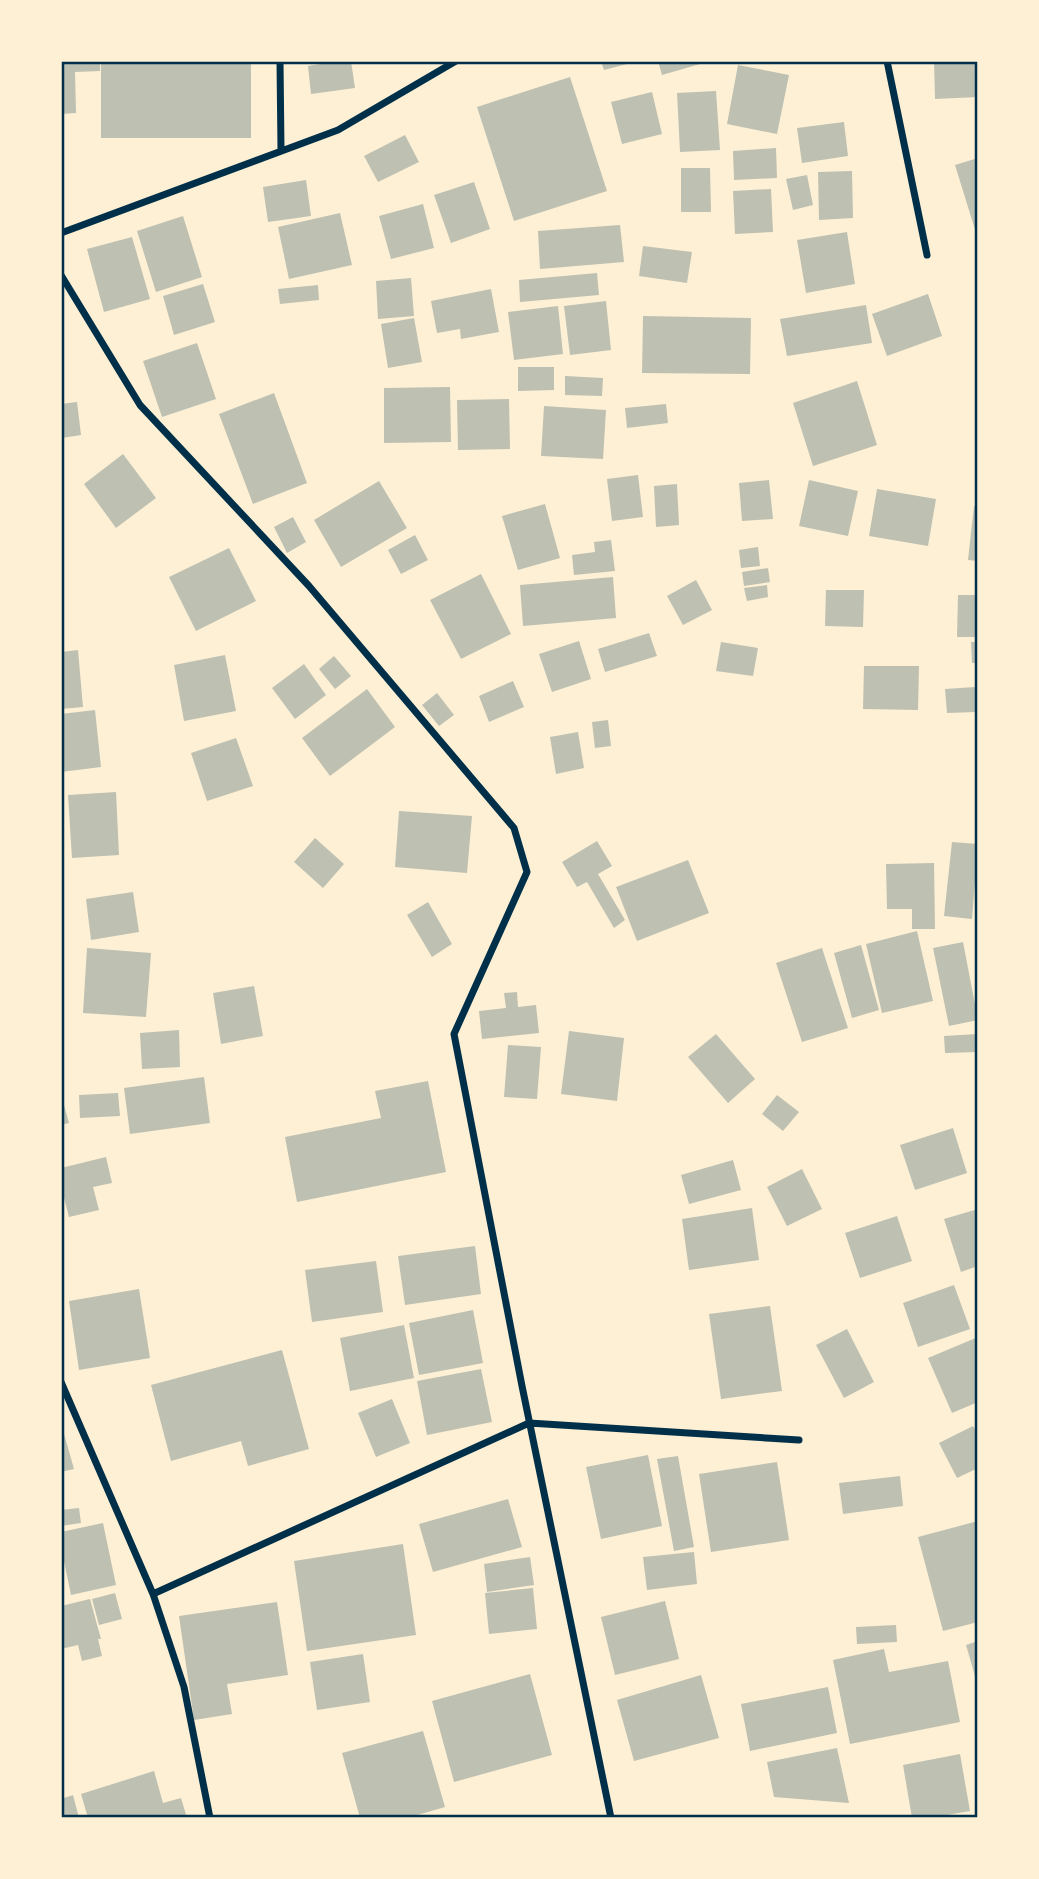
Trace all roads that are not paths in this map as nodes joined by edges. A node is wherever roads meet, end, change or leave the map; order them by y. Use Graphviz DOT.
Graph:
graph roads {
  1 [pos="280,61"];
  2 [pos="456,61"];
  3 [pos="887,61"];
  4 [pos="281,150"];
  5 [pos="61,233"];
  6 [pos="927,255"];
  7 [pos="61,275"];
  8 [pos="61,1382"];
  9 [pos="529,1423"];
  10 [pos="799,1440"];
  11 [pos="153,1594"];
  12 [pos="210,1818"];
  13 [pos="611,1818"];
  1 -- 4 [label="street"];
  2 -- 4 [label="street"];
  3 -- 6 [label="street"];
  4 -- 5 [label="street"];
  7 -- 9 [label="street"];
  8 -- 11 [label="street"];
  9 -- 10 [label="street"];
  9 -- 11 [label="street"];
  9 -- 13 [label="street"];
  11 -- 12 [label="street"];
}
